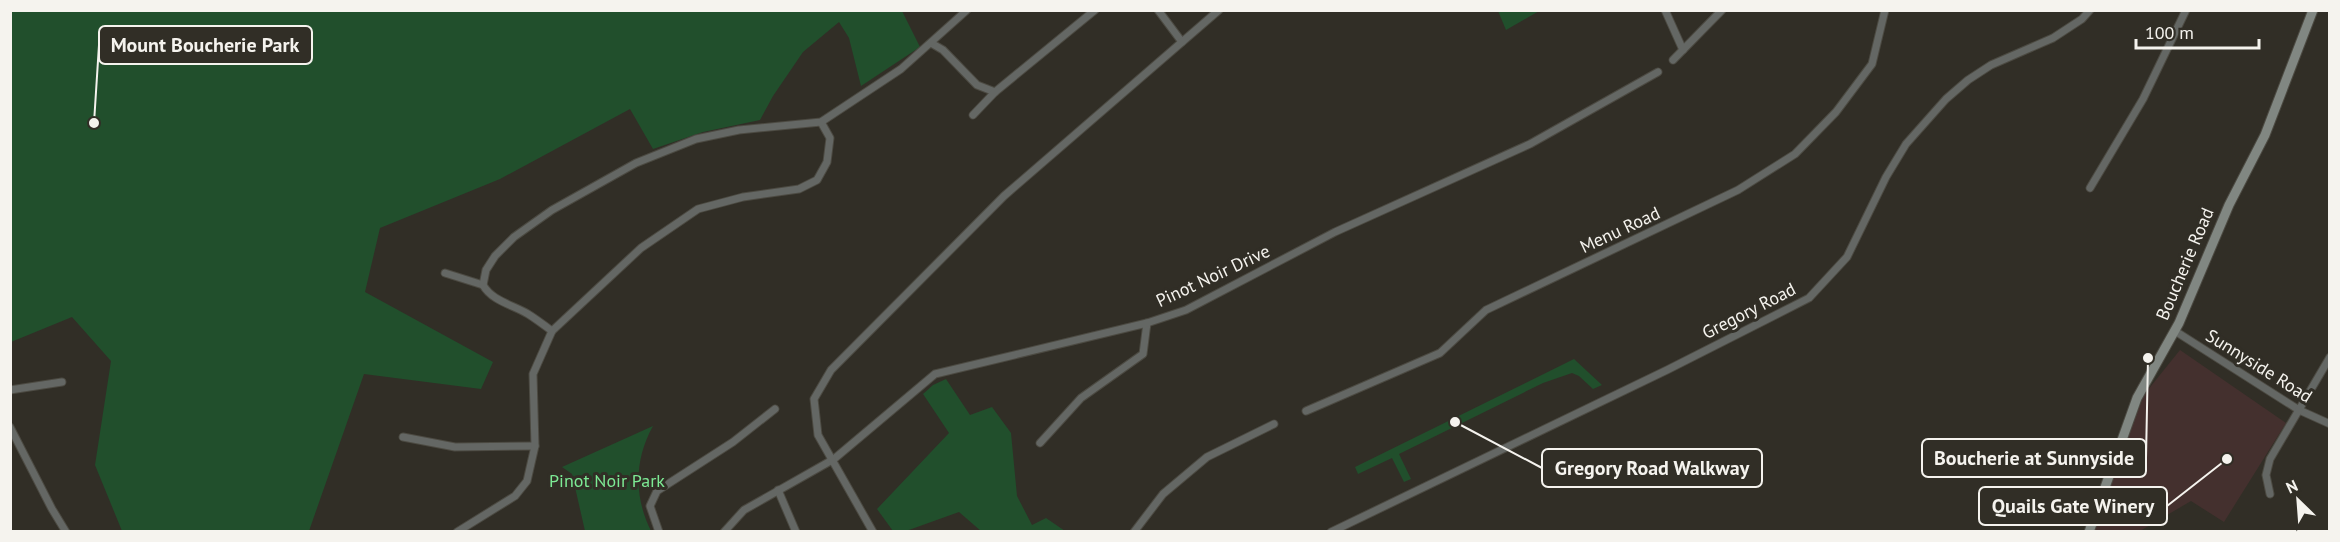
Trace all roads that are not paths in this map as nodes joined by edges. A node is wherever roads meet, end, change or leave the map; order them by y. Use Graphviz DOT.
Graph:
graph roads {
  1 [pos="967,10"];
  2 [pos="1095,10"];
  3 [pos="1158,10"];
  4 [pos="1219,10"];
  5 [pos="1665,10"];
  6 [pos="1722,10"];
  7 [pos="1885,10"];
  8 [pos="2090,10"];
  9 [pos="2186,10"];
  10 [pos="2313,10"];
  11 [pos="1182,42"];
  12 [pos="931,43"];
  13 [pos="1683,51"];
  14 [pos="1673,60"];
  15 [pos="1658,72"];
  16 [pos="995,92"];
  17 [pos="973,115"];
  18 [pos="821,122"];
  19 [pos="2090,188"];
  20 [pos="446,273"];
  21 [pos="483,285"];
  22 [pos="1147,323"];
  23 [pos="552,331"];
  24 [pos="2175,331"];
  25 [pos="2330,357"];
  26 [pos="62,382"];
  27 [pos="10,390"];
  28 [pos="775,409"];
  29 [pos="2299,410"];
  30 [pos="1306,411"];
  31 [pos="1274,424"];
  32 [pos="2330,424"];
  33 [pos="10,427"];
  34 [pos="403,437"];
  35 [pos="1040,443"];
  36 [pos="535,446"];
  37 [pos="834,459"];
  38 [pos="778,490"];
  39 [pos="2270,494"];
  40 [pos="66,531"];
  41 [pos="457,531"];
  42 [pos="659,531"];
  43 [pos="724,531"];
  44 [pos="796,531"];
  45 [pos="873,531"];
  46 [pos="1134,531"];
  47 [pos="1331,531"];
  48 [pos="2089,531"];
  1 -- 12 [label="street"];
  2 -- 16 [label="street"];
  3 -- 11 [label="street"];
  4 -- 11 [label="street"];
  5 -- 13 [label="street"];
  6 -- 13 [label="street"];
  7 -- 30 [label="street, Menu Road"];
  8 -- 47 [label="street, Gregory Road"];
  9 -- 19 [label="street"];
  10 -- 24 [label="main road, Boucherie Road"];
  11 -- 37 [label="street"];
  12 -- 16 [label="street"];
  12 -- 18 [label="street"];
  13 -- 14 [label="street"];
  15 -- 22 [label="street, Pinot Noir Drive"];
  16 -- 17 [label="street"];
  18 -- 21 [label="street"];
  18 -- 23 [label="street"];
  20 -- 21 [label="street"];
  21 -- 23 [label="street"];
  22 -- 35 [label="street"];
  22 -- 37 [label="street, Pinot Noir Drive"];
  23 -- 36 [label="street"];
  24 -- 29 [label="street, Sunnyside Road"];
  24 -- 48 [label="main road, Boucherie Road"];
  25 -- 29 [label="street"];
  26 -- 27 [label="street"];
  28 -- 42 [label="street"];
  29 -- 32 [label="street, Sunnyside Road"];
  29 -- 39 [label="street"];
  31 -- 46 [label="street"];
  33 -- 40 [label="street"];
  34 -- 36 [label="street"];
  36 -- 41 [label="street"];
  37 -- 38 [label="street, Pinot Noir Drive"];
  37 -- 45 [label="street"];
  38 -- 43 [label="street, Pinot Noir Drive"];
  38 -- 44 [label="street"];
}
